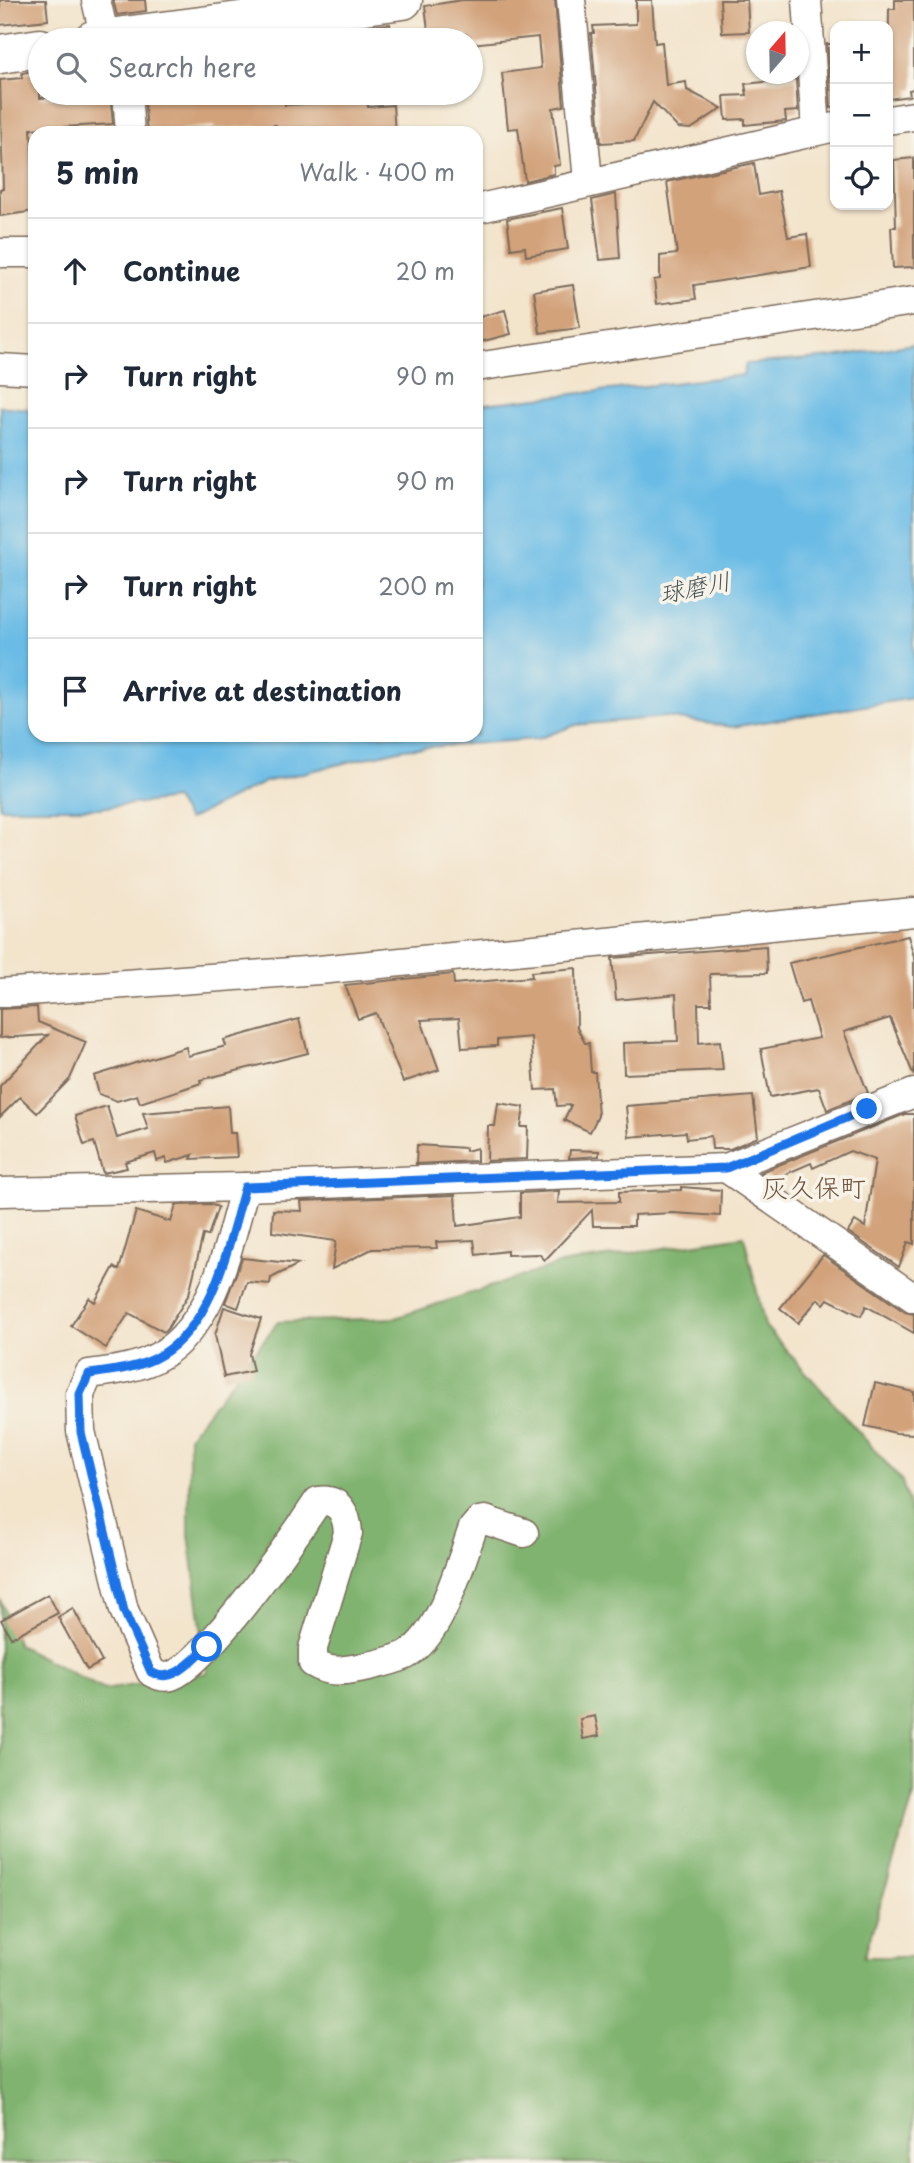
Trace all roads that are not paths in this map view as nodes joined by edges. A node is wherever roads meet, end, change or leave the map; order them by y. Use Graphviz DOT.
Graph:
graph roads {
  1 [pos="96,0"];
  2 [pos="403,0"];
  3 [pos="571,0"];
  4 [pos="807,0"];
  5 [pos="107,28"];
  6 [pos="193,28"];
  7 [pos="28,50"];
  8 [pos="0,54"];
  9 [pos="128,105"];
  10 [pos="914,116"];
  11 [pos="893,119"];
  12 [pos="129,126"];
  13 [pos="826,128"];
  14 [pos="588,181"];
  15 [pos="483,207"];
  16 [pos="0,253"];
  17 [pos="28,253"];
  18 [pos="914,301"];
  19 [pos="483,366"];
  20 [pos="0,368"];
  21 [pos="28,370"];
  22 [pos="914,912"];
  23 [pos="0,993"];
  24 [pos="914,1093"];
  25 [pos="726,1168"];
  26 [pos="245,1187"];
  27 [pos="0,1192"];
  28 [pos="914,1298"];
  29 [pos="524,1533"];
  1 -- 5 [label="street"];
  2 -- 6 [label="highway"];
  3 -- 14 [label="street"];
  4 -- 13 [label="street"];
  7 -- 8 [label="highway"];
  9 -- 12 [label="street"];
  10 -- 11 [label="street"];
  13 -- 14 [label="street"];
  14 -- 15 [label="street"];
  16 -- 17 [label="street"];
  18 -- 19 [label="street"];
  20 -- 21 [label="street"];
  22 -- 23 [label="street"];
  24 -- 25 [label="street"];
  25 -- 26 [label="street"];
  25 -- 28 [label="street"];
  26 -- 27 [label="street"];
  26 -- 29 [label="street"];
}
